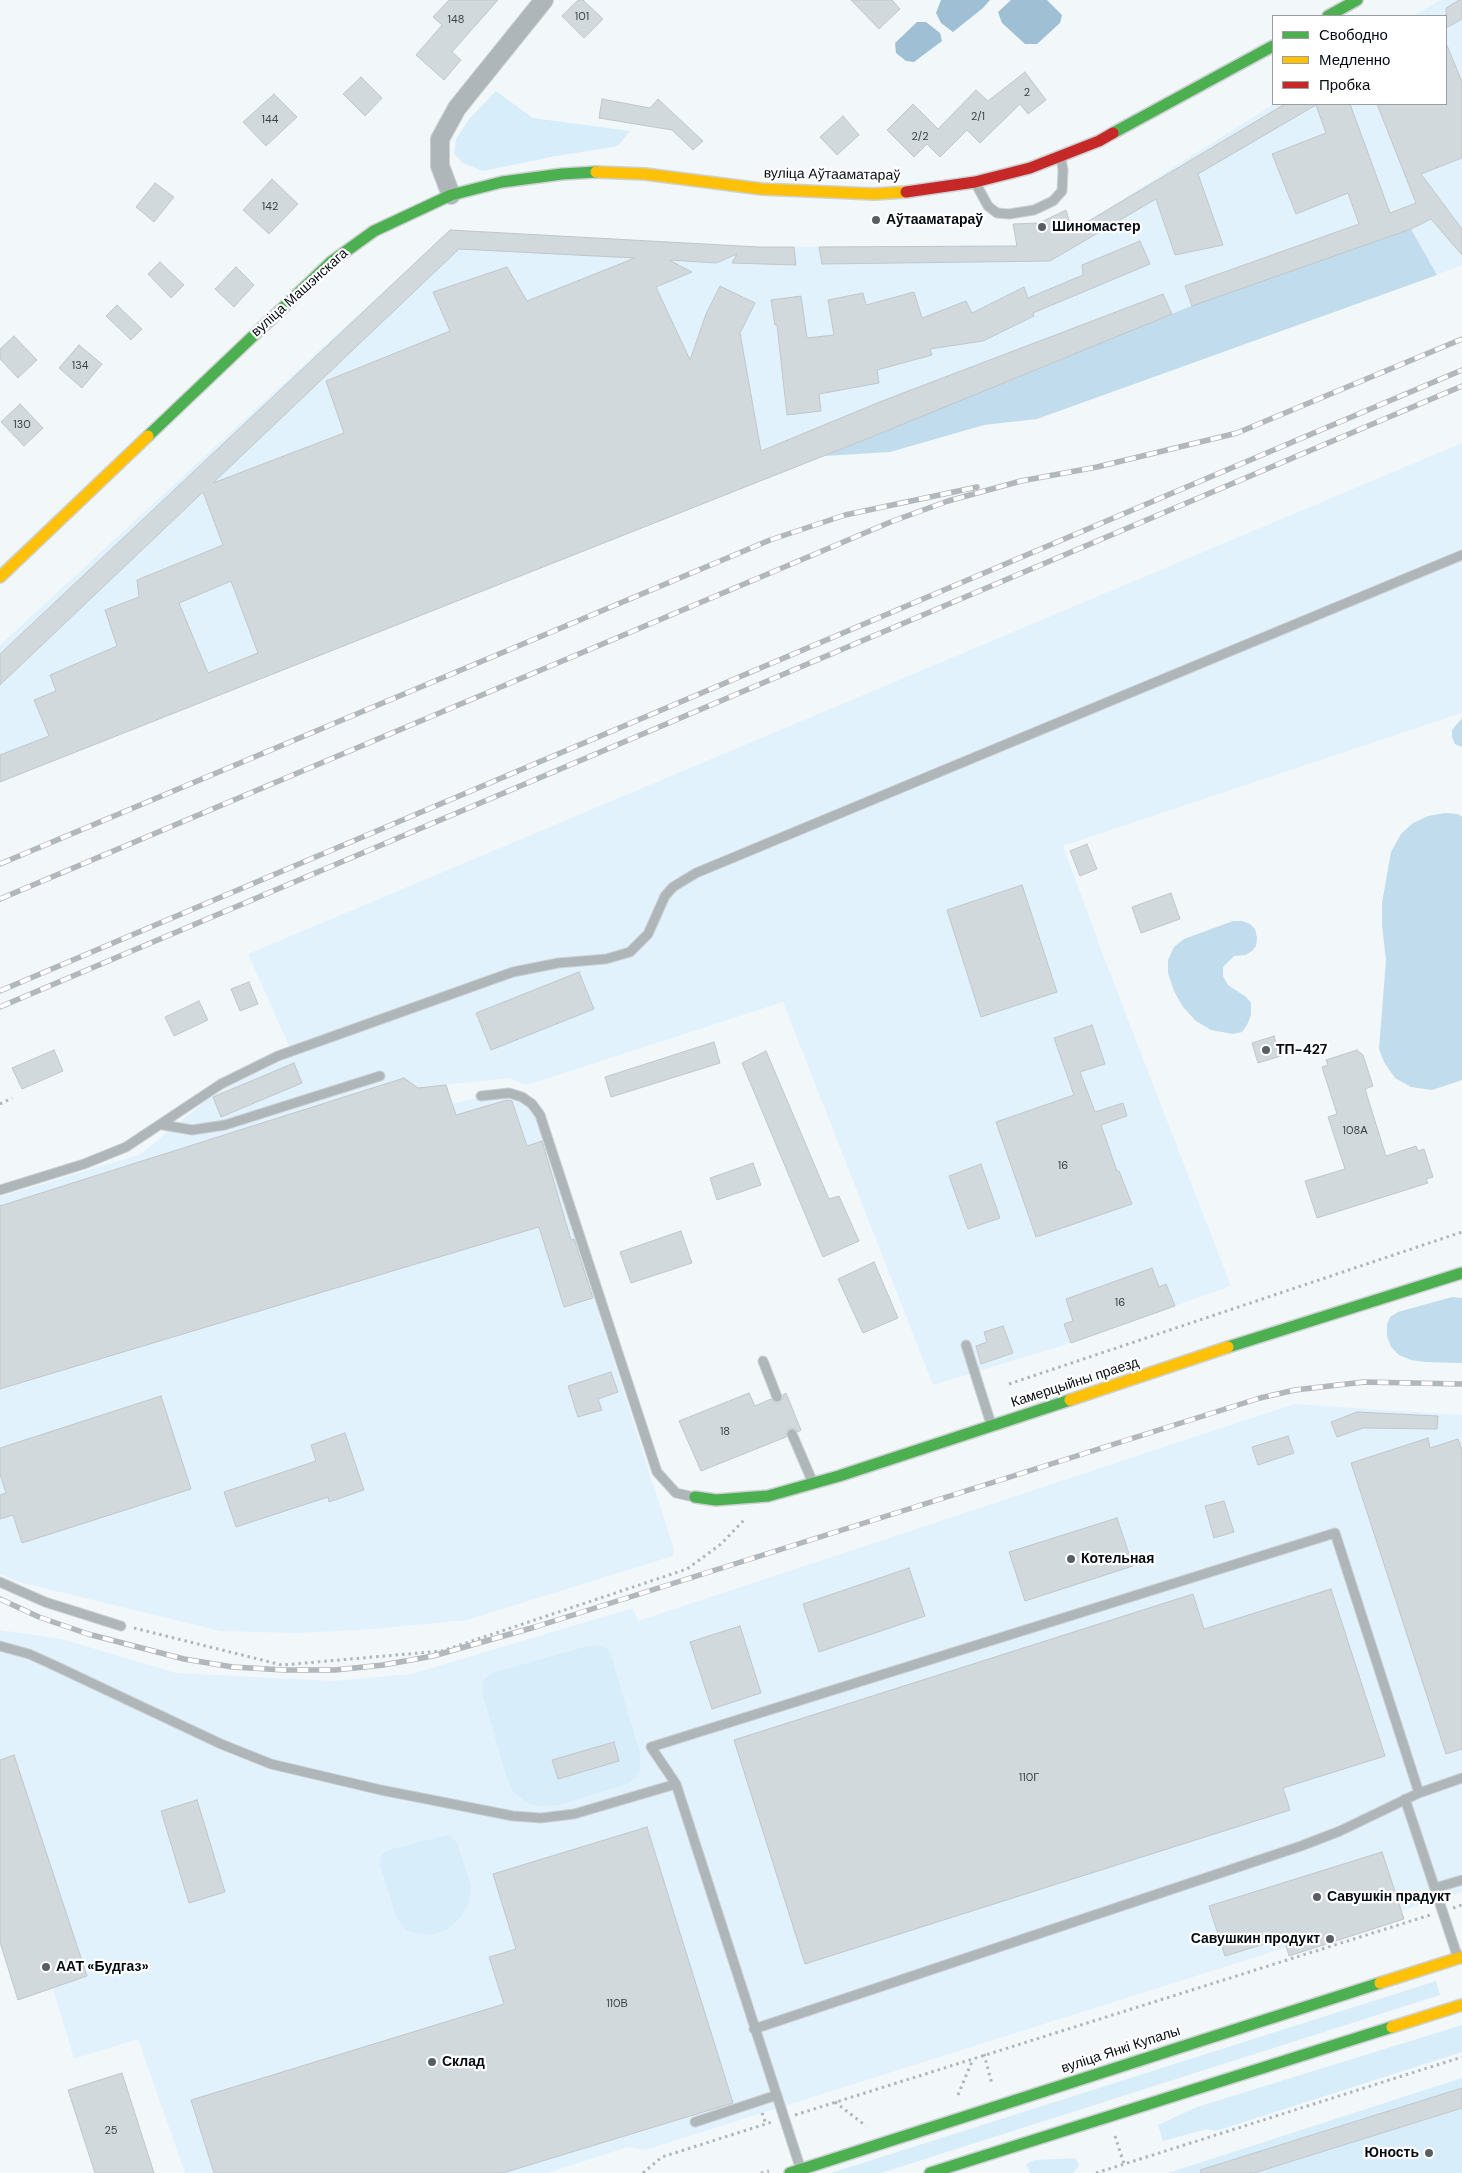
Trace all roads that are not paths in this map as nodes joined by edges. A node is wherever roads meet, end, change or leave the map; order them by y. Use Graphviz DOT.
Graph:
graph roads {
  1 [pos="544,0"];
  2 [pos="1357,0"];
  3 [pos="1330,15"];
  4 [pos="1272,47"];
  5 [pos="1061,158"];
  6 [pos="975,182"];
  7 [pos="451,195"];
  8 [pos="1462,555"];
  9 [pos="0,576"];
  10 [pos="380,1076"];
  11 [pos="481,1096"];
  12 [pos="163,1124"];
  13 [pos="0,1190"];
  14 [pos="1462,1273"];
  15 [pos="966,1346"];
  16 [pos="763,1361"];
  17 [pos="777,1397"];
  18 [pos="992,1426"];
  19 [pos="792,1434"];
  20 [pos="814,1483"];
  21 [pos="694,1497"];
  22 [pos="0,1582"];
  23 [pos="121,1626"];
  24 [pos="0,1646"];
  25 [pos="1462,1778"];
  26 [pos="676,1784"];
  27 [pos="1418,1793"];
  28 [pos="1405,1799"];
  29 [pos="1462,1880"];
  30 [pos="1435,1888"];
  31 [pos="1461,1961"];
  32 [pos="1462,2006"];
  33 [pos="754,2028"];
  34 [pos="776,2095"];
  35 [pos="695,2122"];
  36 [pos="796,2171"];
  37 [pos="930,2173"];
  1 -- 7 [label="street"];
  2 -- 3 [label="main road"];
  4 -- 5 [label="main road, вуліца Аўтааматараў"];
  5 -- 6 [label="main road, вуліца Аўтааматараў"];
  5 -- 6 [label="lane"];
  6 -- 7 [label="main road, вуліца Аўтааматараў"];
  7 -- 9 [label="main road, вуліца Машэнскага"];
  8 -- 12 [label="lane"];
  10 -- 12 [label="lane"];
  11 -- 21 [label="lane"];
  12 -- 13 [label="lane"];
  14 -- 18 [label="main road, Камерцыйны праезд"];
  15 -- 18 [label="lane"];
  16 -- 17 [label="lane"];
  18 -- 20 [label="main road, Камерцыйны праезд"];
  19 -- 20 [label="lane"];
  20 -- 21 [label="main road, Камерцыйны праезд"];
  22 -- 23 [label="lane"];
  24 -- 26 [label="lane"];
  25 -- 27 [label="lane"];
  26 -- 27 [label="lane"];
  26 -- 33 [label="lane"];
  27 -- 28 [label="lane"];
  28 -- 30 [label="lane"];
  28 -- 33 [label="lane"];
  29 -- 30 [label="lane"];
  30 -- 31 [label="lane"];
  31 -- 36 [label="main road, вуліца Янкі Купалы"];
  32 -- 37 [label="main road"];
  33 -- 34 [label="lane"];
  34 -- 35 [label="lane"];
  34 -- 36 [label="lane"];
}
